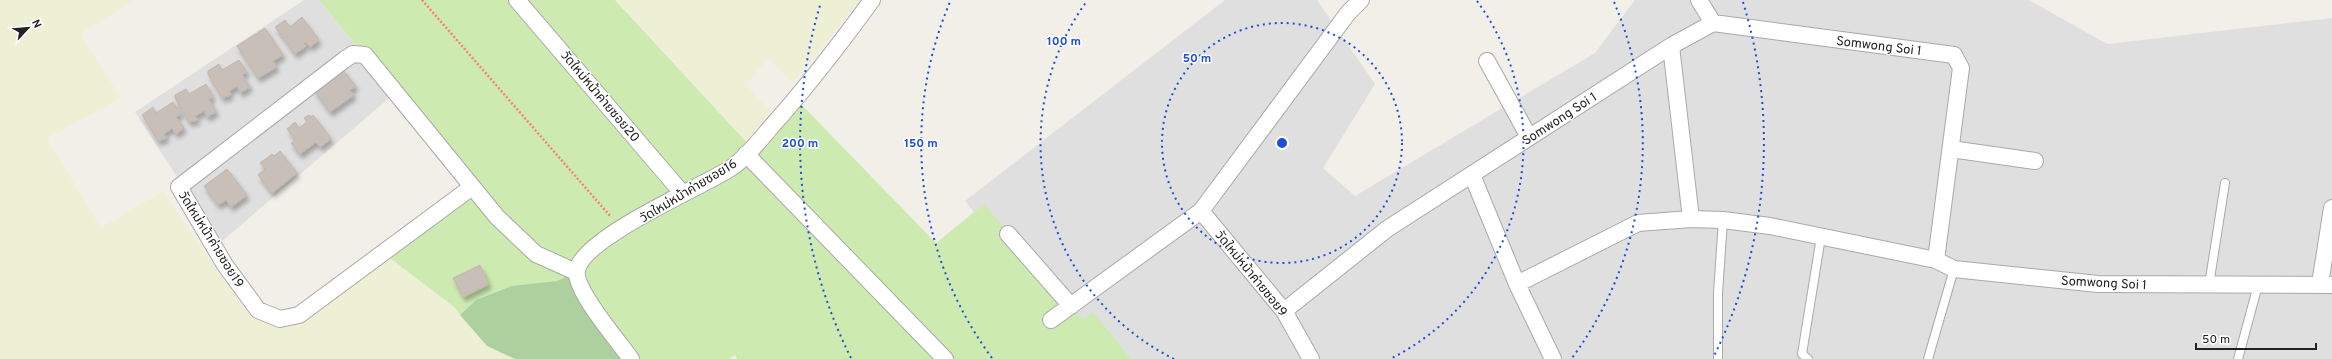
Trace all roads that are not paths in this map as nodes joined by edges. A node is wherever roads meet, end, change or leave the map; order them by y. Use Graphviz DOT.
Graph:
graph roads {
  1 [pos="517,0"];
  2 [pos="872,0"];
  3 [pos="1362,0"];
  4 [pos="1699,0"];
  5 [pos="1713,23"];
  6 [pos="1671,46"];
  7 [pos="1487,61"];
  8 [pos="1530,137"];
  9 [pos="1951,148"];
  10 [pos="746,154"];
  11 [pos="2036,161"];
  12 [pos="1472,175"];
  13 [pos="2225,183"];
  14 [pos="472,187"];
  15 [pos="683,194"];
  16 [pos="2332,208"];
  17 [pos="1201,211"];
  18 [pos="1692,219"];
  19 [pos="1723,220"];
  20 [pos="1008,234"];
  21 [pos="1821,237"];
  22 [pos="1936,260"];
  23 [pos="1954,269"];
  24 [pos="576,272"];
  25 [pos="1517,284"];
  26 [pos="2326,284"];
  27 [pos="2209,285"];
  28 [pos="2258,285"];
  29 [pos="1070,306"];
  30 [pos="1284,311"];
  31 [pos="1051,320"];
  32 [pos="631,359"];
  33 [pos="945,359"];
  34 [pos="1311,359"];
  35 [pos="1553,359"];
  36 [pos="1718,359"];
  37 [pos="1808,359"];
  38 [pos="1928,359"];
  39 [pos="2238,359"];
  1 -- 15 [label="street, วัดใหม่หน้าค่ายซอย20"];
  2 -- 10 [label="street, วัดใหม่หน้าค่ายซอย16"];
  3 -- 17 [label="street"];
  4 -- 5 [label="street"];
  5 -- 6 [label="street, Somwong Soi 1"];
  5 -- 9 [label="street, Somwong Soi 1"];
  6 -- 8 [label="street, Somwong Soi 1"];
  6 -- 18 [label="street"];
  7 -- 8 [label="street"];
  8 -- 12 [label="street, Somwong Soi 1"];
  9 -- 11 [label="street"];
  9 -- 22 [label="street, Somwong Soi 1"];
  10 -- 15 [label="street, วัดใหม่หน้าค่ายซอย16"];
  10 -- 33 [label="street"];
  12 -- 25 [label="street"];
  12 -- 30 [label="street, Somwong Soi 1"];
  13 -- 27 [label="lane"];
  14 -- 14 [label="street, วัดใหม่หน้าค่ายซอย19"];
  14 -- 24 [label="street, วัดใหม่หน้าค่ายซอย19"];
  15 -- 24 [label="street, วัดใหม่หน้าค่ายซอย16"];
  16 -- 26 [label="street"];
  17 -- 29 [label="street"];
  17 -- 30 [label="street, วัดใหม่หน้าค่ายซอย9"];
  18 -- 19 [label="street"];
  18 -- 25 [label="street"];
  19 -- 21 [label="street"];
  19 -- 36 [label="lane"];
  20 -- 29 [label="street"];
  21 -- 22 [label="street"];
  21 -- 37 [label="lane"];
  22 -- 23 [label="street, Somwong Soi 1"];
  23 -- 27 [label="street, Somwong Soi 1"];
  23 -- 38 [label="lane"];
  24 -- 32 [label="street"];
  25 -- 35 [label="street"];
  26 -- 28 [label="street, Somwong Soi 1"];
  27 -- 28 [label="street, Somwong Soi 1"];
  28 -- 39 [label="lane"];
  29 -- 31 [label="street"];
  30 -- 34 [label="street, วัดใหม่หน้าค่ายซอย9"];
}
